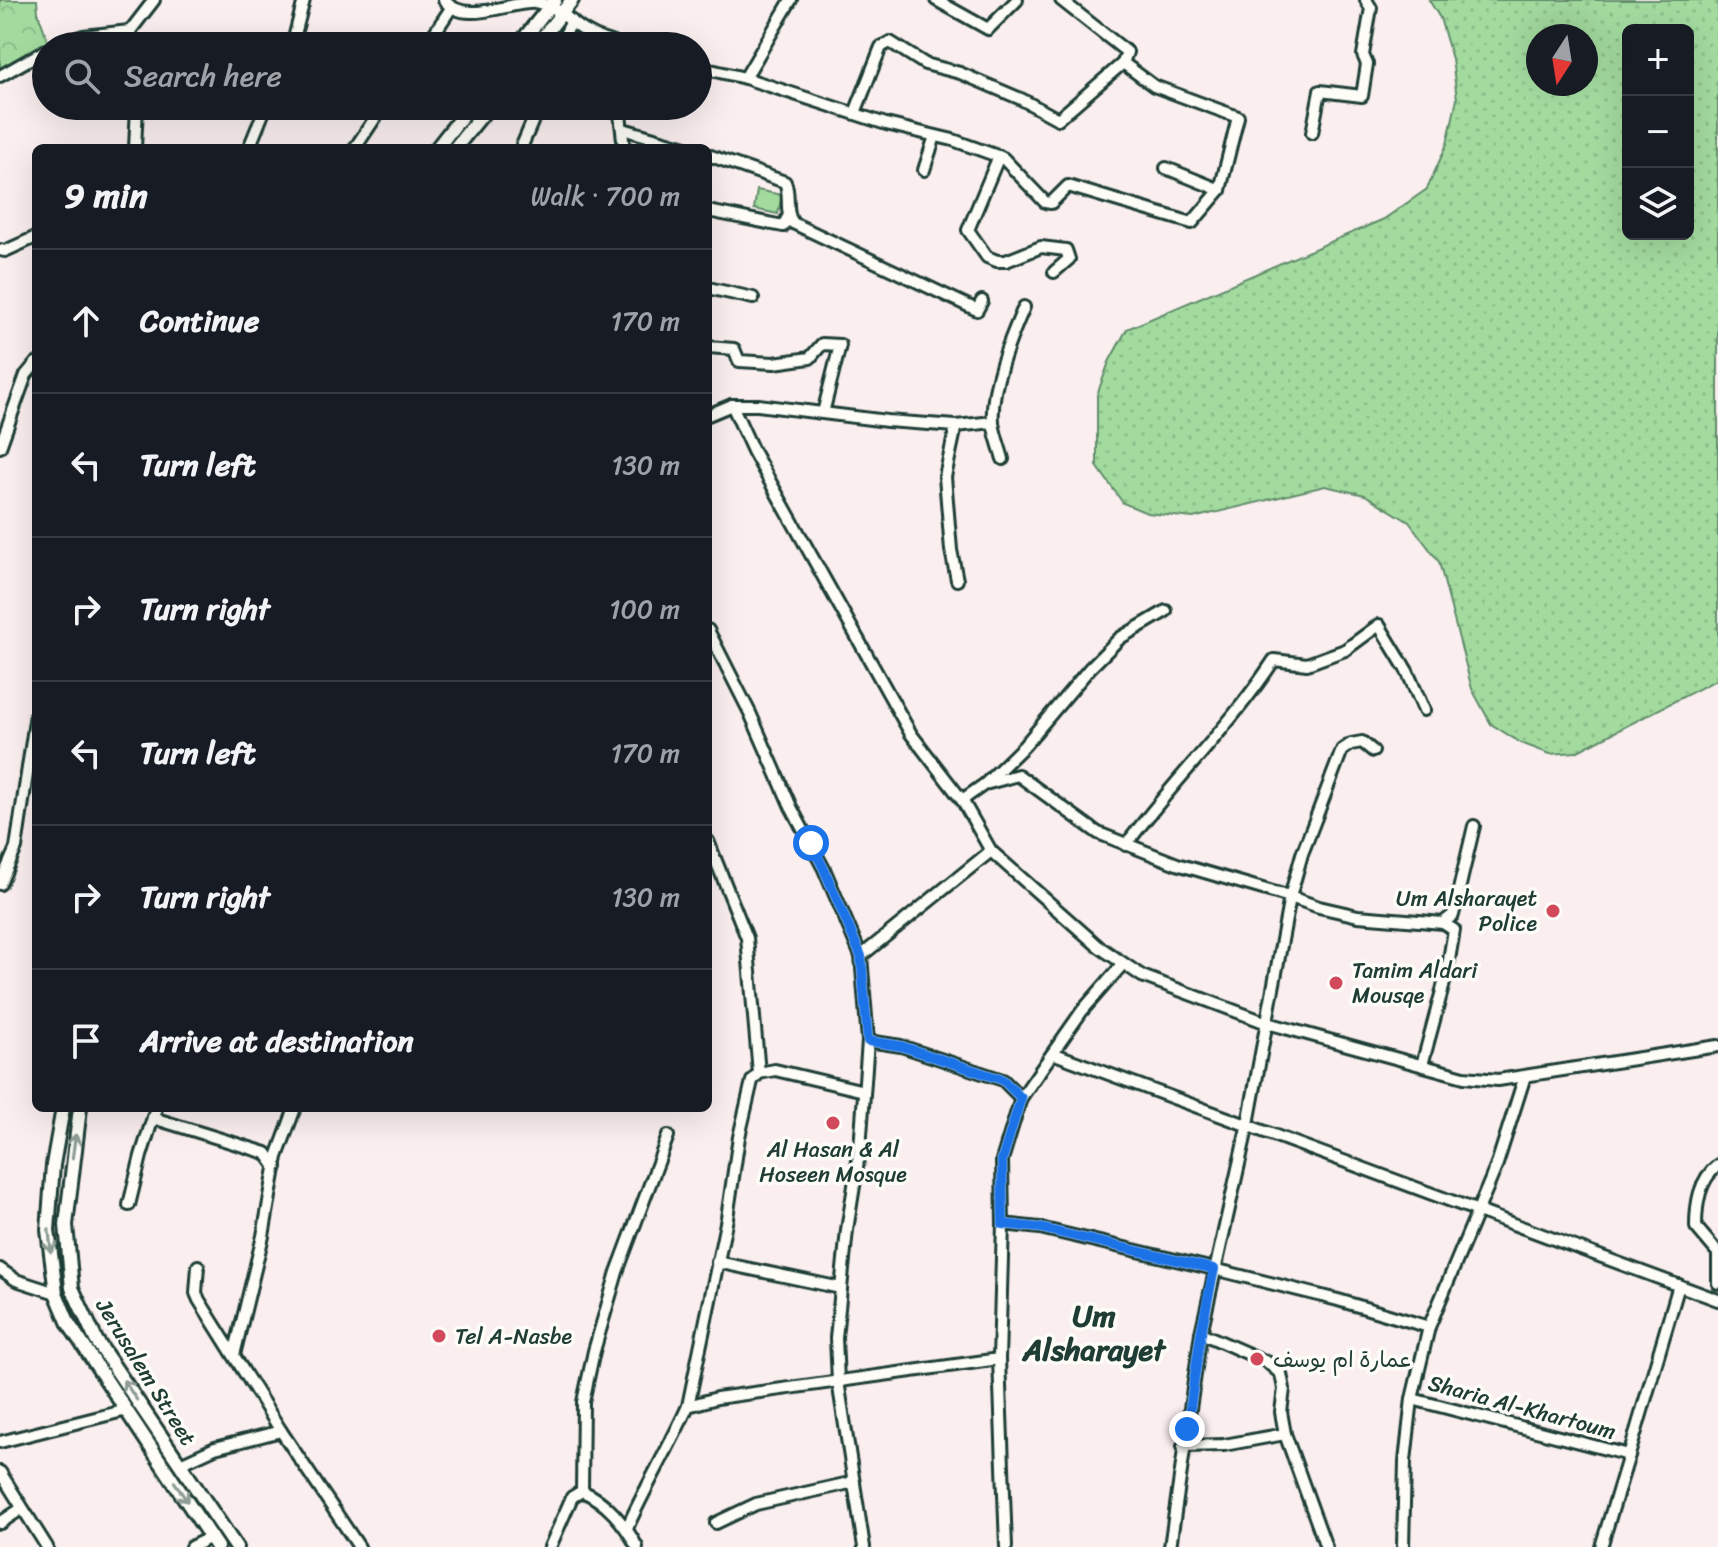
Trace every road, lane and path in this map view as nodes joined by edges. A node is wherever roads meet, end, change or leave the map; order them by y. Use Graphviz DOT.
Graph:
graph roads {
  1 [pos="154,0"];
  2 [pos="304,0"];
  3 [pos="572,0"];
  4 [pos="791,0"];
  5 [pos="936,0"];
  6 [pos="1017,0"];
  7 [pos="1061,0"];
  8 [pos="1366,0"];
  9 [pos="448,4"];
  10 [pos="560,10"];
  11 [pos="130,31"];
  12 [pos="121,32"];
  13 [pos="296,32"];
  14 [pos="433,32"];
  15 [pos="534,32"];
  16 [pos="545,32"];
  17 [pos="559,32"];
  18 [pos="591,32"];
  19 [pos="32,58"];
  20 [pos="1123,63"];
  21 [pos="712,70"];
  22 [pos="0,76"];
  23 [pos="745,78"];
  24 [pos="855,113"];
  25 [pos="136,120"];
  26 [pos="260,120"];
  27 [pos="374,120"];
  28 [pos="459,120"];
  29 [pos="478,120"];
  30 [pos="533,120"];
  31 [pos="621,120"];
  32 [pos="623,129"];
  33 [pos="1312,133"];
  34 [pos="935,136"];
  35 [pos="135,144"];
  36 [pos="251,144"];
  37 [pos="358,144"];
  38 [pos="440,144"];
  39 [pos="458,144"];
  40 [pos="523,144"];
  41 [pos="624,144"];
  42 [pos="675,144"];
  43 [pos="712,156"];
  44 [pos="999,156"];
  45 [pos="1166,168"];
  46 [pos="924,170"];
  47 [pos="1220,190"];
  48 [pos="712,212"];
  49 [pos="788,217"];
  50 [pos="32,239"];
  51 [pos="0,250"];
  52 [pos="1054,272"];
  53 [pos="712,289"];
  54 [pos="753,298"];
  55 [pos="982,301"];
  56 [pos="1024,307"];
  57 [pos="712,347"];
  58 [pos="32,368"];
  59 [pos="732,405"];
  60 [pos="712,413"];
  61 [pos="823,413"];
  62 [pos="993,422"];
  63 [pos="956,426"];
  64 [pos="0,447"];
  65 [pos="1003,459"];
  66 [pos="957,580"];
  67 [pos="1166,611"];
  68 [pos="712,638"];
  69 [pos="1424,710"];
  70 [pos="32,741"];
  71 [pos="1373,751"];
  72 [pos="985,784"];
  73 [pos="962,800"];
  74 [pos="1474,826"];
  75 [pos="1126,845"];
  76 [pos="712,851"];
  77 [pos="991,851"];
  78 [pos="0,884"];
  79 [pos="1290,897"];
  80 [pos="1443,923"];
  81 [pos="861,956"];
  82 [pos="1122,965"];
  83 [pos="1267,1023"];
  84 [pos="868,1041"];
  85 [pos="1718,1046"];
  86 [pos="1055,1054"];
  87 [pos="1422,1065"];
  88 [pos="759,1073"];
  89 [pos="1525,1076"];
  90 [pos="864,1091"];
  91 [pos="1021,1098"];
  92 [pos="62,1112"];
  93 [pos="80,1112"];
  94 [pos="294,1112"];
  95 [pos="155,1113"];
  96 [pos="1248,1124"];
  97 [pos="668,1136"];
  98 [pos="1718,1165"];
  99 [pos="276,1167"];
  100 [pos="129,1205"];
  101 [pos="1478,1211"];
  102 [pos="1003,1224"];
  103 [pos="717,1262"];
  104 [pos="198,1266"];
  105 [pos="0,1269"];
  106 [pos="1214,1269"];
  107 [pos="1718,1283"];
  108 [pos="1679,1285"];
  109 [pos="841,1288"];
  110 [pos="56,1293"];
  111 [pos="1718,1300"];
  112 [pos="1429,1327"];
  113 [pos="1201,1333"];
  114 [pos="234,1355"];
  115 [pos="999,1359"];
  116 [pos="838,1381"];
  117 [pos="1412,1399"];
  118 [pos="688,1406"];
  119 [pos="127,1410"];
  120 [pos="281,1431"];
  121 [pos="1285,1434"];
  122 [pos="0,1442"];
  123 [pos="1183,1446"];
  124 [pos="1629,1455"];
  125 [pos="180,1464"];
  126 [pos="0,1472"];
  127 [pos="854,1482"];
  128 [pos="582,1491"];
  129 [pos="21,1509"];
  130 [pos="0,1523"];
  131 [pos="716,1523"];
  132 [pos="627,1528"];
  133 [pos="225,1531"];
  134 [pos="214,1542"];
  135 [pos="47,1547"];
  136 [pos="191,1547"];
  137 [pos="236,1547"];
  138 [pos="359,1547"];
  139 [pos="550,1547"];
  140 [pos="637,1547"];
  141 [pos="864,1547"];
  142 [pos="1006,1547"];
  143 [pos="1170,1547"];
  144 [pos="1326,1547"];
  145 [pos="1403,1547"];
  146 [pos="1601,1547"];
  1 -- 11 [label="street"];
  2 -- 13 [label="street"];
  3 -- 10 [label="main road"];
  4 -- 23 [label="street"];
  5 -- 6 [label="street"];
  7 -- 20 [label="street"];
  8 -- 33 [label="street"];
  9 -- 10 [label="street"];
  9 -- 14 [label="street"];
  10 -- 15 [label="main road"];
  10 -- 16 [label="main road"];
  10 -- 17 [label="street"];
  10 -- 18 [label="street"];
  11 -- 12 [label="street"];
  19 -- 22 [label="street"];
  20 -- 24 [label="street"];
  20 -- 47 [label="street"];
  21 -- 23 [label="street"];
  23 -- 24 [label="street"];
  24 -- 34 [label="street"];
  25 -- 35 [label="street"];
  26 -- 36 [label="street"];
  27 -- 37 [label="street"];
  28 -- 38 [label="main road"];
  29 -- 39 [label="main road"];
  30 -- 40 [label="street"];
  31 -- 32 [label="street"];
  32 -- 41 [label="street"];
  32 -- 42 [label="street"];
  34 -- 44 [label="street"];
  34 -- 46 [label="street"];
  43 -- 49 [label="street"];
  44 -- 47 [label="street"];
  44 -- 52 [label="street"];
  45 -- 47 [label="street"];
  48 -- 49 [label="street"];
  49 -- 55 [label="street"];
  50 -- 51 [label="street"];
  53 -- 54 [label="street"];
  56 -- 62 [label="street"];
  57 -- 61 [label="street"];
  58 -- 64 [label="street"];
  59 -- 60 [label="street"];
  59 -- 61 [label="street"];
  59 -- 73 [label="street"];
  61 -- 63 [label="street"];
  62 -- 63 [label="street"];
  62 -- 65 [label="street"];
  63 -- 66 [label="street"];
  67 -- 72 [label="street"];
  68 -- 81 [label="street"];
  69 -- 75 [label="street"];
  70 -- 78 [label="street"];
  71 -- 79 [label="street"];
  72 -- 73 [label="street"];
  72 -- 75 [label="street"];
  73 -- 77 [label="street"];
  74 -- 80 [label="street"];
  75 -- 79 [label="street"];
  76 -- 88 [label="street"];
  77 -- 81 [label="street"];
  77 -- 82 [label="street"];
  79 -- 80 [label="street"];
  79 -- 83 [label="street"];
  80 -- 87 [label="street"];
  81 -- 84 [label="street"];
  82 -- 83 [label="street"];
  82 -- 86 [label="street"];
  83 -- 87 [label="street"];
  83 -- 96 [label="street"];
  84 -- 90 [label="street"];
  84 -- 91 [label="street"];
  85 -- 89 [label="street"];
  86 -- 91 [label="street"];
  86 -- 96 [label="street"];
  87 -- 89 [label="street"];
  88 -- 90 [label="street"];
  88 -- 103 [label="street"];
  89 -- 101 [label="street, Sharia Al-Khartoum"];
  90 -- 109 [label="street"];
  91 -- 102 [label="street"];
  92 -- 110 [label="main road, Jerusalem Street, one-way"];
  125 -- 93 [label="main road, Jerusalem Street, one-way"];
  94 -- 99 [label="street"];
  95 -- 99 [label="street"];
  95 -- 100 [label="street"];
  96 -- 101 [label="street"];
  96 -- 106 [label="street"];
  97 -- 128 [label="street"];
  98 -- 107 [label="street"];
  99 -- 114 [label="street"];
  101 -- 108 [label="street"];
  101 -- 112 [label="street, Sharia Al-Khartoum"];
  102 -- 106 [label="street"];
  102 -- 115 [label="street"];
  103 -- 109 [label="street"];
  103 -- 118 [label="street"];
  104 -- 114 [label="street"];
  105 -- 110 [label="street"];
  106 -- 112 [label="street"];
  106 -- 113 [label="street"];
  108 -- 111 [label="street"];
  108 -- 124 [label="street"];
  109 -- 116 [label="street"];
  110 -- 119 [label="main road, Jerusalem Street"];
  112 -- 117 [label="street, Sharia Al-Khartoum"];
  113 -- 121 [label="street"];
  113 -- 123 [label="street"];
  114 -- 120 [label="street"];
  115 -- 116 [label="street"];
  115 -- 142 [label="street"];
  116 -- 118 [label="street"];
  116 -- 127 [label="street"];
  117 -- 124 [label="street, Sharia Al-Khartoum"];
  117 -- 145 [label="street"];
  118 -- 132 [label="street"];
  119 -- 122 [label="street"];
  119 -- 134 [label="main road, Jerusalem Street, one-way"];
  120 -- 125 [label="street"];
  120 -- 138 [label="street"];
  121 -- 123 [label="street"];
  121 -- 144 [label="street"];
  123 -- 143 [label="street"];
  124 -- 146 [label="street, Sharia Al-Khartoum"];
  125 -- 133 [label="main road, Jerusalem Street"];
  126 -- 129 [label="street"];
  127 -- 131 [label="street"];
  127 -- 141 [label="street"];
  128 -- 132 [label="street"];
  128 -- 139 [label="street"];
  129 -- 130 [label="street"];
  129 -- 135 [label="street"];
  132 -- 140 [label="street"];
  133 -- 134 [label="main road"];
  133 -- 137 [label="main road, Jerusalem Street"];
  134 -- 136 [label="street"];
}
